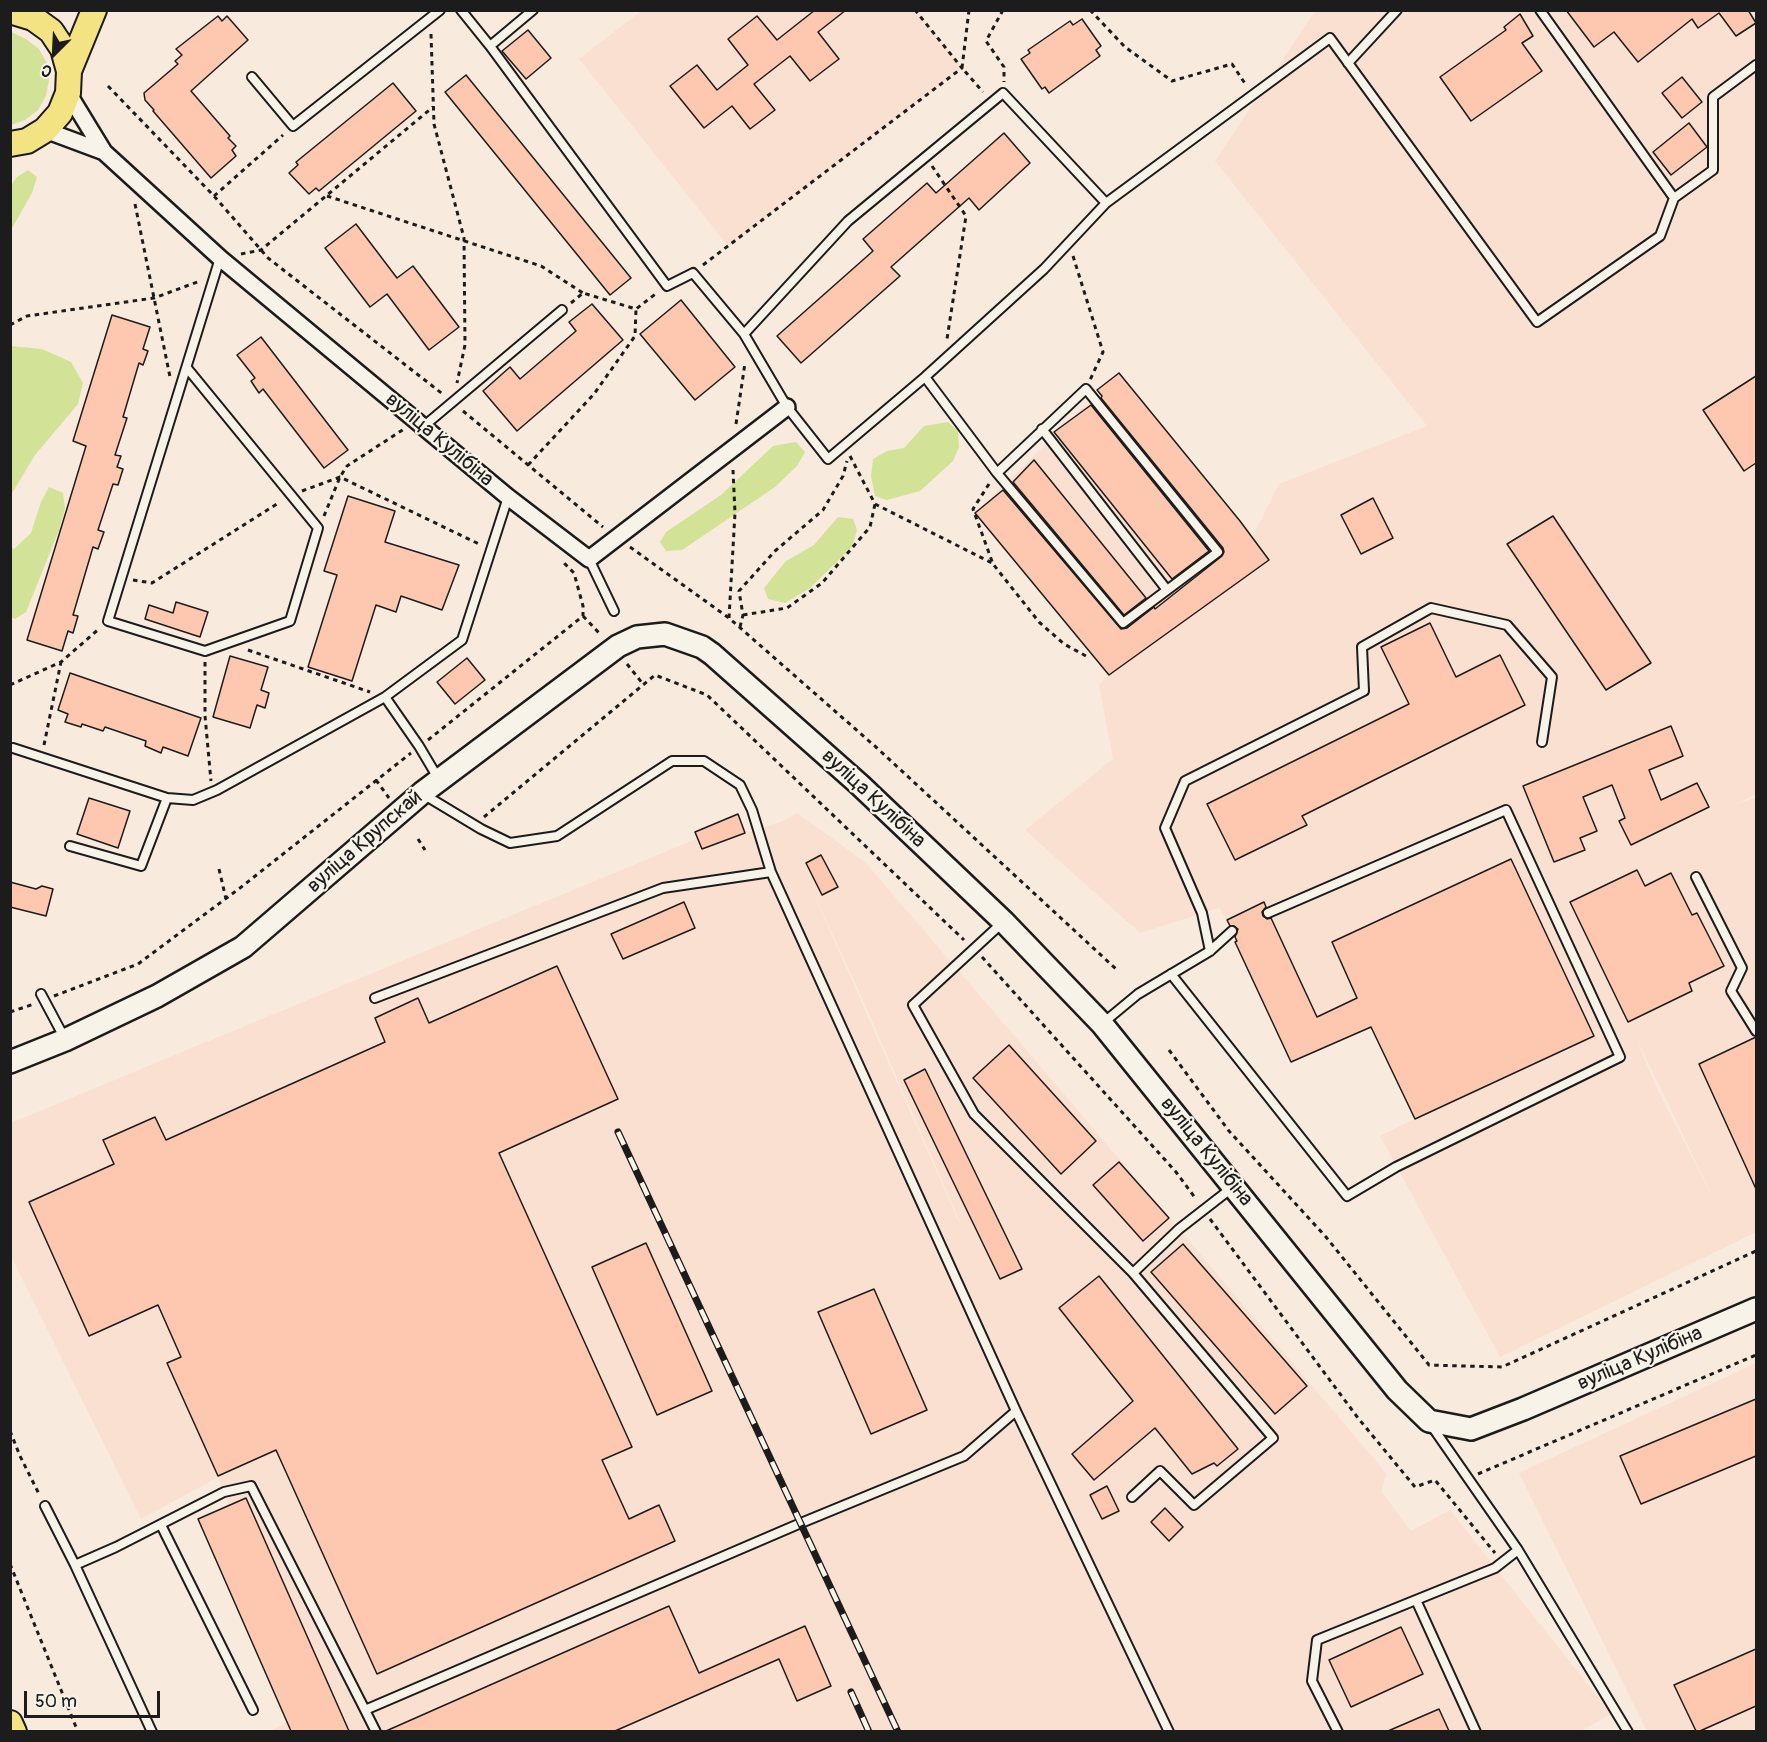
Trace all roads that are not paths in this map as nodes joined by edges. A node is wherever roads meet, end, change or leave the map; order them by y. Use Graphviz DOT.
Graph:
graph roads {
  1 [pos="94,10"];
  2 [pos="440,10"];
  3 [pos="461,10"];
  4 [pos="533,10"];
  5 [pos="1397,10"];
  6 [pos="1540,10"];
  7 [pos="10,11"];
  8 [pos="490,46"];
  9 [pos="1348,63"];
  10 [pos="1756,64"];
  11 [pos="252,77"];
  12 [pos="69,82"];
  13 [pos="28,138"];
  14 [pos="104,152"];
  15 [pos="10,161"];
  16 [pos="1674,198"];
  17 [pos="1106,203"];
  18 [pos="220,258"];
  19 [pos="562,310"];
  20 [pos="744,334"];
  21 [pos="187,368"];
  22 [pos="925,377"];
  23 [pos="787,406"];
  24 [pos="421,423"];
  25 [pos="1042,429"];
  26 [pos="997,473"];
  27 [pos="508,497"];
  28 [pos="589,559"];
  29 [pos="1167,590"];
  30 [pos="614,611"];
  31 [pos="712,654"];
  32 [pos="385,697"];
  33 [pos="1542,742"];
  34 [pos="13,748"];
  35 [pos="439,779"];
  36 [pos="422,793"];
  37 [pos="167,798"];
  38 [pos="70,846"];
  39 [pos="771,872"];
  40 [pos="1696,877"];
  41 [pos="1268,913"];
  42 [pos="1004,922"];
  43 [pos="1232,931"];
  44 [pos="1210,951"];
  45 [pos="1172,974"];
  46 [pos="43,997"];
  47 [pos="375,998"];
  48 [pos="1102,1024"];
  49 [pos="1756,1030"];
  50 [pos="65,1040"];
  51 [pos="10,1062"];
  52 [pos="1234,1187"];
  53 [pos="1132,1272"];
  54 [pos="1756,1309"];
  55 [pos="1016,1411"];
  56 [pos="1429,1421"];
  57 [pos="1132,1497"];
  58 [pos="45,1506"];
  59 [pos="161,1525"];
  60 [pos="1518,1550"];
  61 [pos="75,1565"];
  62 [pos="1416,1599"];
  63 [pos="253,1710"];
  64 [pos="365,1710"];
  65 [pos="10,1724"];
  66 [pos="14,1731"];
  67 [pos="152,1731"];
  68 [pos="376,1731"];
  69 [pos="1170,1731"];
  70 [pos="1338,1731"];
  71 [pos="1476,1731"];
  72 [pos="1628,1731"];
  1 -- 12 [label="main road"];
  2 -- 11 [label="lane"];
  3 -- 8 [label="lane"];
  4 -- 8 [label="lane"];
  5 -- 9 [label="lane"];
  6 -- 16 [label="lane"];
  7 -- 12 [label="main road"];
  8 -- 20 [label="lane"];
  9 -- 16 [label="lane"];
  9 -- 17 [label="lane"];
  10 -- 16 [label="lane"];
  12 -- 13 [label="main road"];
  12 -- 14 [label="street, вуліца Кулібіна"];
  13 -- 14 [label="street, вуліца Кулібіна"];
  13 -- 15 [label="main road"];
  14 -- 18 [label="street, вуліца Кулібіна"];
  17 -- 20 [label="lane"];
  17 -- 22 [label="lane"];
  18 -- 21 [label="lane"];
  18 -- 24 [label="street, вуліца Кулібіна"];
  19 -- 24 [label="lane"];
  20 -- 23 [label="lane"];
  21 -- 21 [label="lane"];
  22 -- 23 [label="lane"];
  22 -- 26 [label="lane"];
  23 -- 28 [label="street"];
  24 -- 27 [label="street, вуліца Кулібіна"];
  25 -- 26 [label="lane"];
  25 -- 29 [label="lane"];
  25 -- 29 [label="lane"];
  26 -- 29 [label="lane"];
  27 -- 28 [label="street, вуліца Кулібіна"];
  27 -- 32 [label="lane"];
  28 -- 30 [label="lane"];
  31 -- 35 [label="main road, вуліца Крупскай"];
  31 -- 42 [label="main road, вуліца Кулібіна"];
  32 -- 35 [label="lane"];
  32 -- 37 [label="lane"];
  33 -- 44 [label="lane"];
  34 -- 37 [label="lane"];
  35 -- 36 [label="main road, вуліца Крупскай"];
  36 -- 39 [label="lane"];
  36 -- 50 [label="main road, вуліца Крупскай"];
  37 -- 38 [label="lane"];
  39 -- 47 [label="lane"];
  39 -- 55 [label="lane"];
  40 -- 49 [label="lane"];
  41 -- 45 [label="lane"];
  42 -- 48 [label="main road, вуліца Кулібіна"];
  42 -- 53 [label="lane"];
  43 -- 44 [label="lane"];
  44 -- 45 [label="lane"];
  45 -- 48 [label="lane"];
  46 -- 50 [label="lane"];
  48 -- 52 [label="main road, вуліца Кулібіна"];
  50 -- 51 [label="main road, вуліца Крупскай"];
  52 -- 53 [label="lane"];
  52 -- 56 [label="main road, вуліца Кулібіна"];
  53 -- 57 [label="lane"];
  54 -- 56 [label="main road, вуліца Кулібіна"];
  55 -- 64 [label="lane"];
  55 -- 69 [label="lane"];
  56 -- 60 [label="lane"];
  58 -- 61 [label="lane"];
  59 -- 61 [label="lane"];
  59 -- 63 [label="lane"];
  59 -- 64 [label="lane"];
  60 -- 62 [label="lane"];
  60 -- 72 [label="lane"];
  61 -- 67 [label="lane"];
  62 -- 70 [label="lane"];
  62 -- 71 [label="lane"];
  64 -- 68 [label="lane"];
  65 -- 66 [label="main road"];
}
